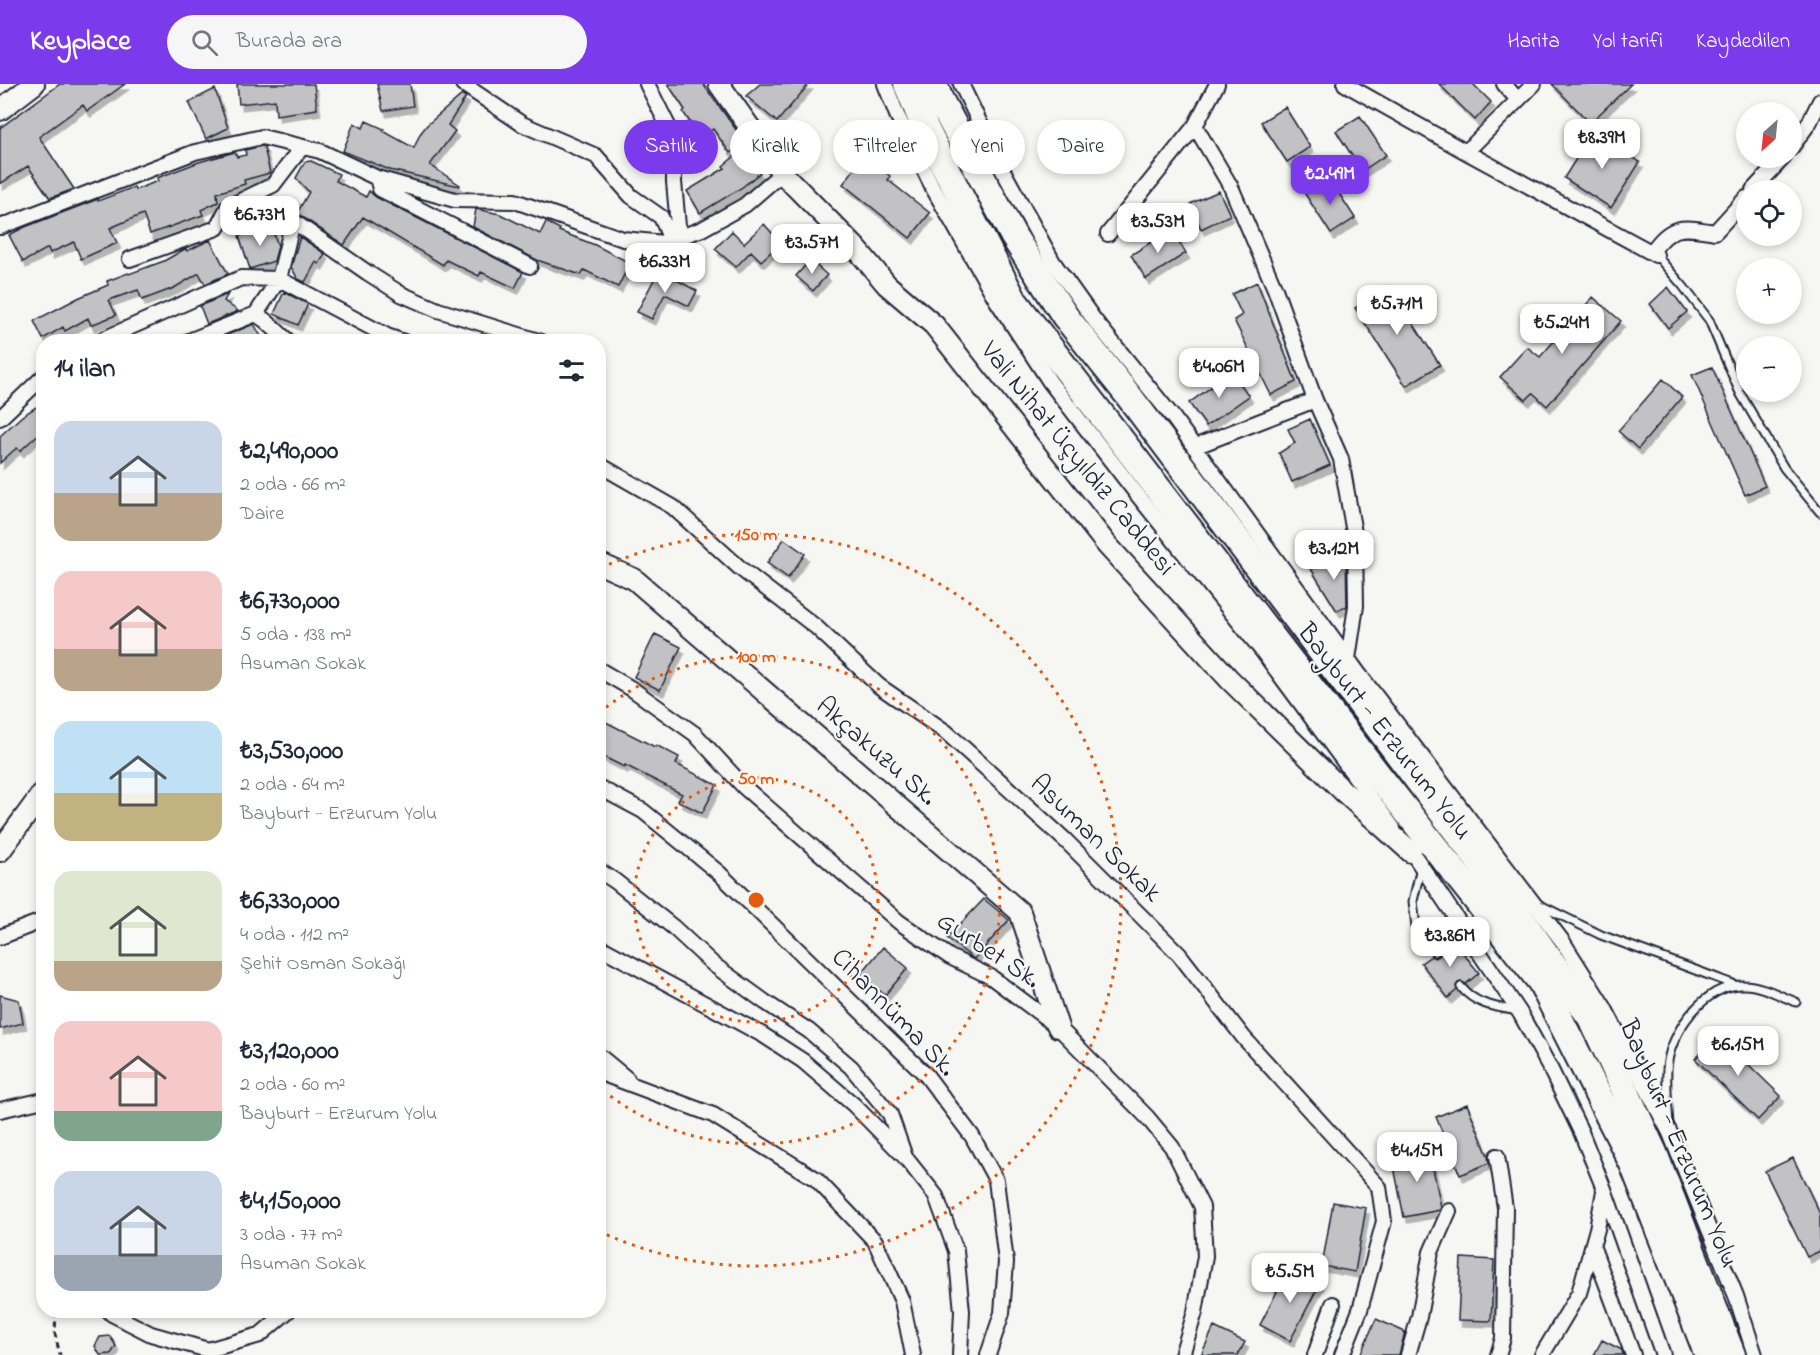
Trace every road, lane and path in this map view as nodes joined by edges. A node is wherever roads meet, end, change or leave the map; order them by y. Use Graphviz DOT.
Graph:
graph roads {
  1 [pos="34,84"];
  2 [pos="463,84"];
  3 [pos="647,84"];
  4 [pos="718,84"];
  5 [pos="885,84"];
  6 [pos="907,84"];
  7 [pos="934,84"];
  8 [pos="961,84"];
  9 [pos="1217,84"];
  10 [pos="1346,84"];
  11 [pos="1504,84"];
  12 [pos="1534,84"];
  13 [pos="1518,99"];
  14 [pos="1820,101"];
  15 [pos="0,110"];
  16 [pos="744,120"];
  17 [pos="1195,126"];
  18 [pos="1802,133"];
  19 [pos="302,147"];
  20 [pos="1466,152"];
  21 [pos="1773,168"];
  22 [pos="781,174"];
  23 [pos="783,174"];
  24 [pos="377,178"];
  25 [pos="1762,180"];
  26 [pos="228,207"];
  27 [pos="1736,209"];
  28 [pos="292,221"];
  29 [pos="0,227"];
  30 [pos="1108,234"];
  31 [pos="675,238"];
  32 [pos="1654,254"];
  33 [pos="130,259"];
  34 [pos="530,266"];
  35 [pos="279,279"];
  36 [pos="256,314"];
  37 [pos="115,334"];
  38 [pos="206,334"];
  39 [pos="280,334"];
  40 [pos="383,334"];
  41 [pos="520,334"];
  42 [pos="36,384"];
  43 [pos="1315,400"];
  44 [pos="0,418"];
  45 [pos="1194,447"];
  46 [pos="606,469"];
  47 [pos="1820,512"];
  48 [pos="606,567"];
  49 [pos="1348,659"];
  50 [pos="606,674"];
  51 [pos="606,791"];
  52 [pos="36,804"];
  53 [pos="0,851"];
  54 [pos="1416,859"];
  55 [pos="606,875"];
  56 [pos="1532,901"];
  57 [pos="36,923"];
  58 [pos="0,937"];
  59 [pos="606,950"];
  60 [pos="1435,952"];
  61 [pos="1736,985"];
  62 [pos="1461,987"];
  63 [pos="1796,1002"];
  64 [pos="1519,1011"];
  65 [pos="1058,1027"];
  66 [pos="606,1062"];
  67 [pos="606,1075"];
  68 [pos="635,1086"];
  69 [pos="36,1102"];
  70 [pos="0,1110"];
  71 [pos="1670,1133"];
  72 [pos="1497,1156"];
  73 [pos="905,1157"];
  74 [pos="1604,1189"];
  75 [pos="1449,1211"];
  76 [pos="1593,1248"];
  77 [pos="1333,1304"];
  78 [pos="56,1318"];
  79 [pos="120,1318"];
  80 [pos="280,1318"];
  81 [pos="1706,1350"];
  82 [pos="60,1355"];
  83 [pos="913,1355"];
  84 [pos="960,1355"];
  85 [pos="988,1355"];
  86 [pos="1182,1355"];
  87 [pos="1315,1355"];
  88 [pos="1342,1355"];
  89 [pos="1408,1355"];
  90 [pos="1498,1355"];
  91 [pos="1542,1355"];
  92 [pos="1633,1355"];
  93 [pos="1663,1355"];
  94 [pos="1732,1355"];
  95 [pos="1755,1355"];
  1 -- 15 [label="main road"];
  2 -- 31 [label="street"];
  3 -- 31 [label="street"];
  4 -- 16 [label="main road, Vali Nihat Üçyıldız Caddesi"];
  5 -- 54 [label="street"];
  6 -- 81 [label="highway, Bayburt - Erzurum Yolu"];
  7 -- 94 [label="highway, Bayburt - Erzurum Yolu"];
  8 -- 45 [label="street"];
  9 -- 17 [label="street"];
  10 -- 20 [label="street"];
  11 -- 13 [label="street"];
  12 -- 13 [label="street"];
  13 -- 20 [label="street"];
  14 -- 18 [label="street"];
  17 -- 30 [label="street"];
  17 -- 43 [label="street"];
  19 -- 24 [label="street"];
  19 -- 26 [label="street"];
  19 -- 29 [label="street"];
  20 -- 32 [label="street"];
  21 -- 25 [label="street"];
  22 -- 31 [label="street"];
  23 -- 54 [label="main road, Vali Nihat Üçyıldız Caddesi"];
  24 -- 31 [label="street"];
  24 -- 34 [label="street"];
  26 -- 28 [label="street"];
  26 -- 33 [label="street"];
  27 -- 32 [label="street"];
  28 -- 35 [label="street"];
  28 -- 41 [label="street"];
  32 -- 47 [label="lane"];
  35 -- 36 [label="street"];
  35 -- 37 [label="street"];
  35 -- 40 [label="street"];
  36 -- 38 [label="street"];
  36 -- 39 [label="street"];
  42 -- 44 [label="street"];
  43 -- 45 [label="street"];
  43 -- 49 [label="street"];
  45 -- 49 [label="street"];
  46 -- 88 [label="street, Asuman Sokak"];
  48 -- 65 [label="main road, Akçakuzu Sk."];
  49 -- 56 [label="street"];
  50 -- 65 [label="street, Gurbet Sk."];
  51 -- 85 [label="street, Cihannüma Sk."];
  52 -- 53 [label="main road"];
  54 -- 60 [label="lane"];
  54 -- 64 [label="street"];
  55 -- 73 [label="street"];
  56 -- 61 [label="lane"];
  56 -- 71 [label="street"];
  57 -- 58 [label="street"];
  59 -- 73 [label="street"];
  61 -- 63 [label="lane"];
  61 -- 71 [label="lane"];
  62 -- 64 [label="lane"];
  64 -- 74 [label="street"];
  65 -- 86 [label="street, Gurbet Sk."];
  66 -- 68 [label="street"];
  67 -- 68 [label="street"];
  68 -- 83 [label="street"];
  69 -- 70 [label="street"];
  71 -- 95 [label="street"];
  72 -- 90 [label="street"];
  73 -- 84 [label="street"];
  74 -- 76 [label="street"];
  74 -- 93 [label="street"];
  75 -- 89 [label="street"];
  76 -- 91 [label="street"];
  76 -- 92 [label="street"];
  77 -- 87 [label="street"];
  78 -- 82 [label="path"];
  79 -- 80 [label="street"];
}
